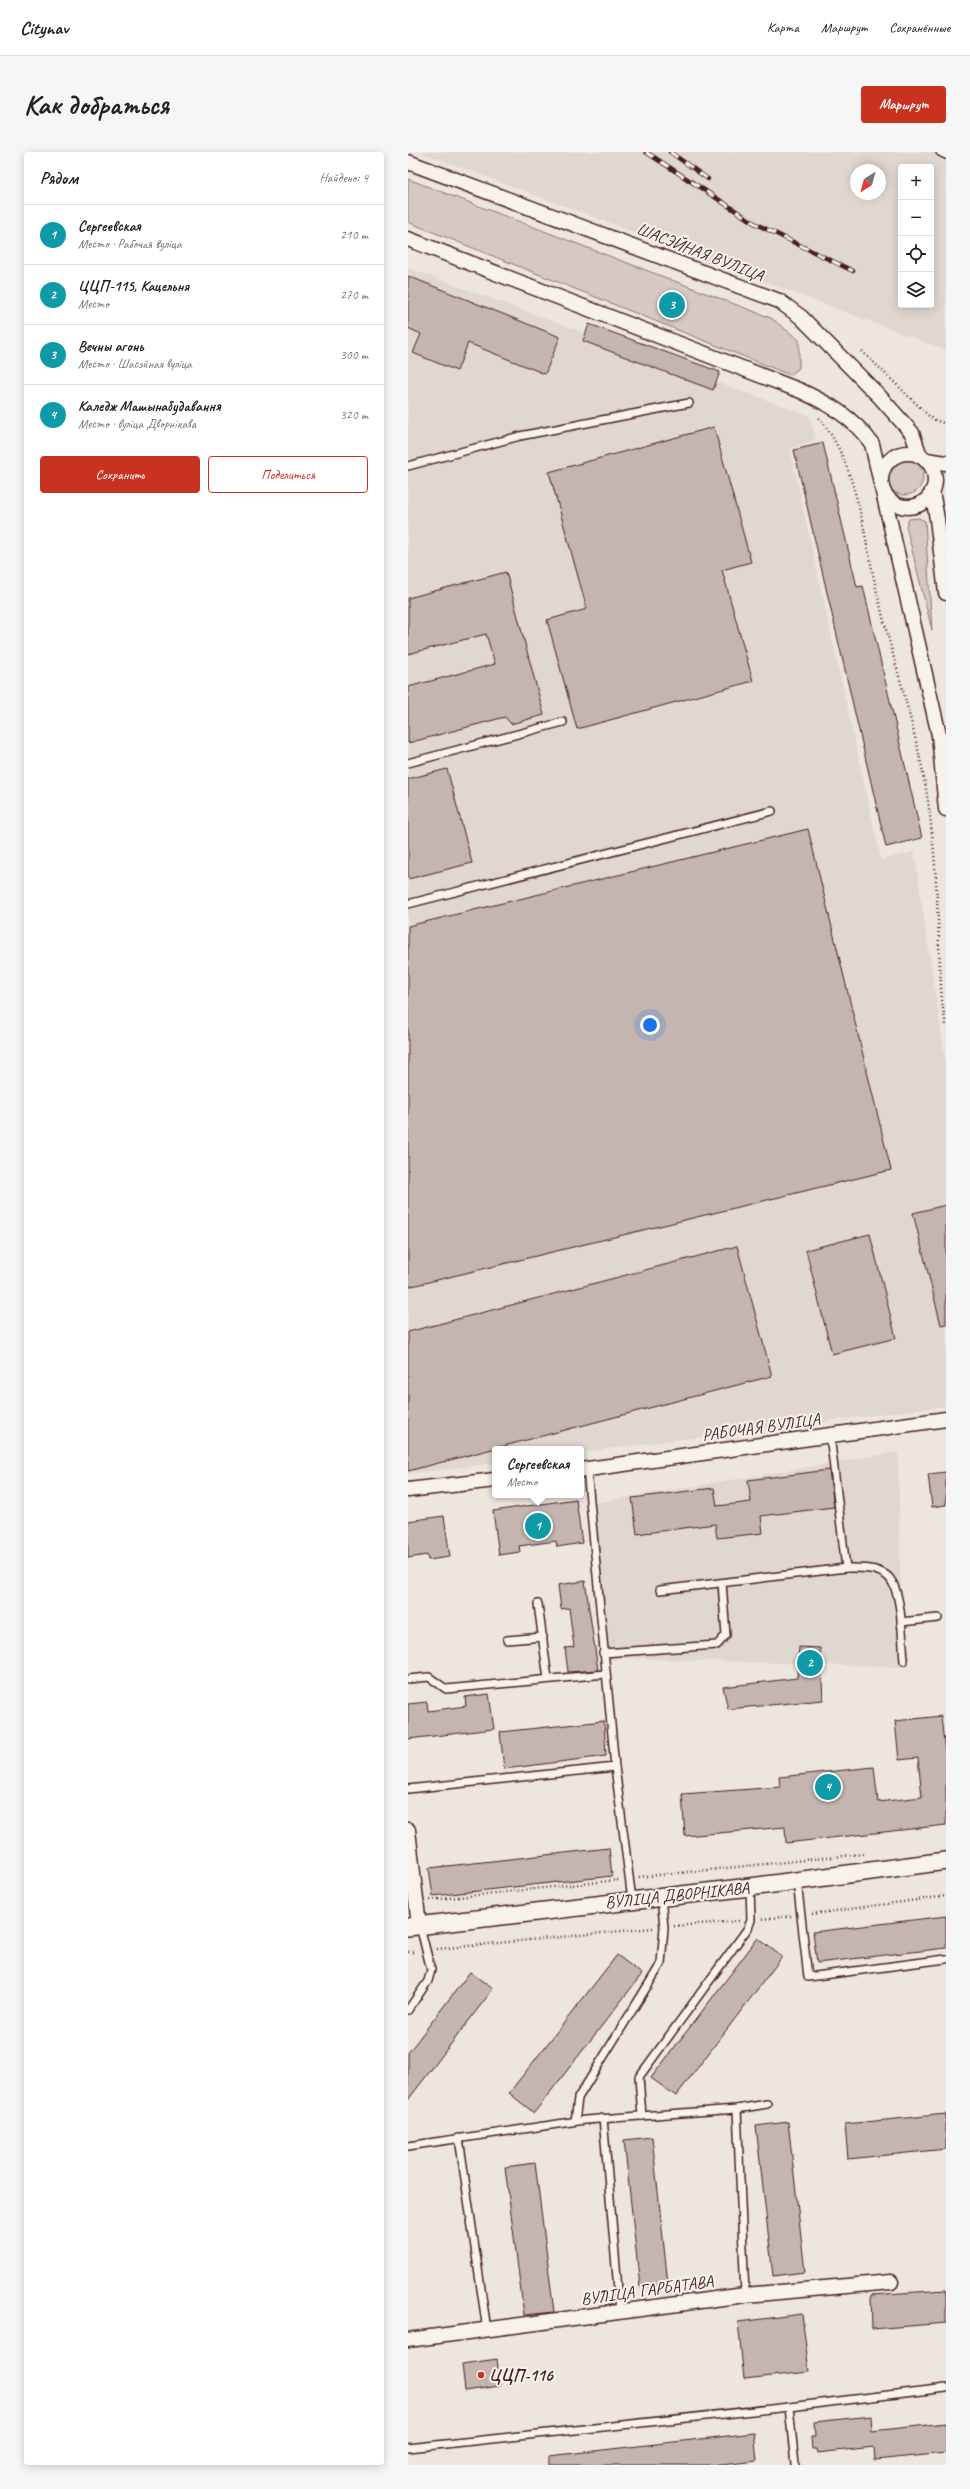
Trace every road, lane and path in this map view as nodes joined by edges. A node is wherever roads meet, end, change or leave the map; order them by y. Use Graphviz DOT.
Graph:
graph roads {
  1 [pos="940,152"];
  2 [pos="946,155"];
  3 [pos="408,162"];
  4 [pos="408,240"];
  5 [pos="862,351"];
  6 [pos="689,403"];
  7 [pos="817,416"];
  8 [pos="946,424"];
  9 [pos="923,458"];
  10 [pos="946,463"];
  11 [pos="408,466"];
  12 [pos="937,482"];
  13 [pos="881,486"];
  14 [pos="946,593"];
  15 [pos="563,722"];
  16 [pos="408,763"];
  17 [pos="946,809"];
  18 [pos="772,811"];
  19 [pos="408,904"];
  20 [pos="946,1025"];
  21 [pos="946,1420"];
  22 [pos="830,1435"];
  23 [pos="584,1469"];
  24 [pos="492,1480"];
  25 [pos="408,1490"];
  26 [pos="846,1568"];
  27 [pos="722,1583"];
  28 [pos="660,1590"];
  29 [pos="538,1604"];
  30 [pos="938,1618"];
  31 [pos="901,1622"];
  32 [pos="542,1637"];
  33 [pos="507,1640"];
  34 [pos="603,1654"];
  35 [pos="904,1661"];
  36 [pos="605,1674"];
  37 [pos="408,1679"];
  38 [pos="548,1679"];
  39 [pos="615,1767"];
  40 [pos="408,1789"];
  41 [pos="408,1830"];
  42 [pos="867,1853"];
  43 [pos="946,1861"];
  44 [pos="628,1878"];
  45 [pos="797,1881"];
  46 [pos="750,1887"];
  47 [pos="946,1896"];
  48 [pos="661,1897"];
  49 [pos="632,1900"];
  50 [pos="417,1901"];
  51 [pos="801,1915"];
  52 [pos="752,1920"];
  53 [pos="414,1926"];
  54 [pos="664,1927"];
  55 [pos="425,1950"];
  56 [pos="408,1952"];
  57 [pos="946,1959"];
  58 [pos="408,2010"];
  59 [pos="767,2104"];
  60 [pos="737,2109"];
  61 [pos="642,2116"];
  62 [pos="603,2118"];
  63 [pos="575,2121"];
  64 [pos="459,2138"];
  65 [pos="408,2146"];
  66 [pos="891,2282"];
  67 [pos="745,2295"];
  68 [pos="620,2312"];
  69 [pos="487,2330"];
  70 [pos="408,2340"];
  71 [pos="946,2388"];
  72 [pos="788,2407"];
  73 [pos="408,2448"];
  74 [pos="795,2465"];
  1 -- 2 [label="lane"];
  3 -- 9 [label="street, ШАСЭЙНАЯ ВУЛІЦА"];
  4 -- 13 [label="street"];
  5 -- 8 [label="path"];
  6 -- 11 [label="lane"];
  7 -- 20 [label="path"];
  9 -- 10 [label="street"];
  9 -- 12 [label="street, ШАСЭЙНАЯ ВУЛІЦА"];
  9 -- 13 [label="street"];
  12 -- 13 [label="street"];
  12 -- 14 [label="street, ШАСЭЙНАЯ ВУЛІЦА"];
  13 -- 17 [label="street"];
  15 -- 16 [label="lane"];
  18 -- 19 [label="lane"];
  21 -- 22 [label="street, РАБОЧАЯ ВУЛІЦА"];
  22 -- 23 [label="street, РАБОЧАЯ ВУЛІЦА"];
  22 -- 26 [label="lane"];
  23 -- 34 [label="lane"];
  24 -- 25 [label="street"];
  26 -- 27 [label="lane"];
  26 -- 31 [label="lane"];
  27 -- 28 [label="lane"];
  27 -- 34 [label="lane"];
  29 -- 32 [label="lane"];
  30 -- 31 [label="lane"];
  31 -- 35 [label="lane"];
  32 -- 33 [label="lane"];
  32 -- 38 [label="lane"];
  34 -- 36 [label="lane"];
  36 -- 38 [label="lane"];
  36 -- 39 [label="lane"];
  37 -- 38 [label="lane"];
  39 -- 40 [label="lane"];
  39 -- 44 [label="lane"];
  41 -- 50 [label="street"];
  42 -- 44 [label="path"];
  43 -- 45 [label="street, ВУЛІЦА ДВОРНІКАВА"];
  44 -- 49 [label="lane"];
  44 -- 50 [label="path"];
  45 -- 46 [label="street, ВУЛІЦА ДВОРНІКАВА"];
  45 -- 51 [label="lane"];
  46 -- 48 [label="street, ВУЛІЦА ДВОРНІКАВА"];
  46 -- 52 [label="lane"];
  47 -- 51 [label="path"];
  48 -- 49 [label="street, ВУЛІЦА ДВОРНІКАВА"];
  48 -- 54 [label="lane"];
  49 -- 53 [label="street, ВУЛІЦА ДВОРНІКАВА"];
  50 -- 53 [label="street"];
  51 -- 52 [label="path"];
  51 -- 57 [label="lane"];
  52 -- 54 [label="path"];
  52 -- 61 [label="lane"];
  53 -- 55 [label="lane"];
  54 -- 55 [label="path"];
  54 -- 63 [label="lane"];
  55 -- 56 [label="path"];
  55 -- 58 [label="lane"];
  59 -- 60 [label="lane"];
  60 -- 61 [label="lane"];
  60 -- 67 [label="lane"];
  61 -- 62 [label="lane"];
  62 -- 63 [label="lane"];
  62 -- 68 [label="lane"];
  63 -- 64 [label="lane"];
  64 -- 65 [label="lane"];
  64 -- 69 [label="lane"];
  66 -- 67 [label="street, ВУЛІЦА ГАРБАТАВА"];
  67 -- 68 [label="street, ВУЛІЦА ГАРБАТАВА"];
  68 -- 69 [label="street, ВУЛІЦА ГАРБАТАВА"];
  69 -- 70 [label="street, ВУЛІЦА ГАРБАТАВА"];
  71 -- 72 [label="lane"];
  72 -- 73 [label="lane"];
  72 -- 74 [label="lane"];
}
